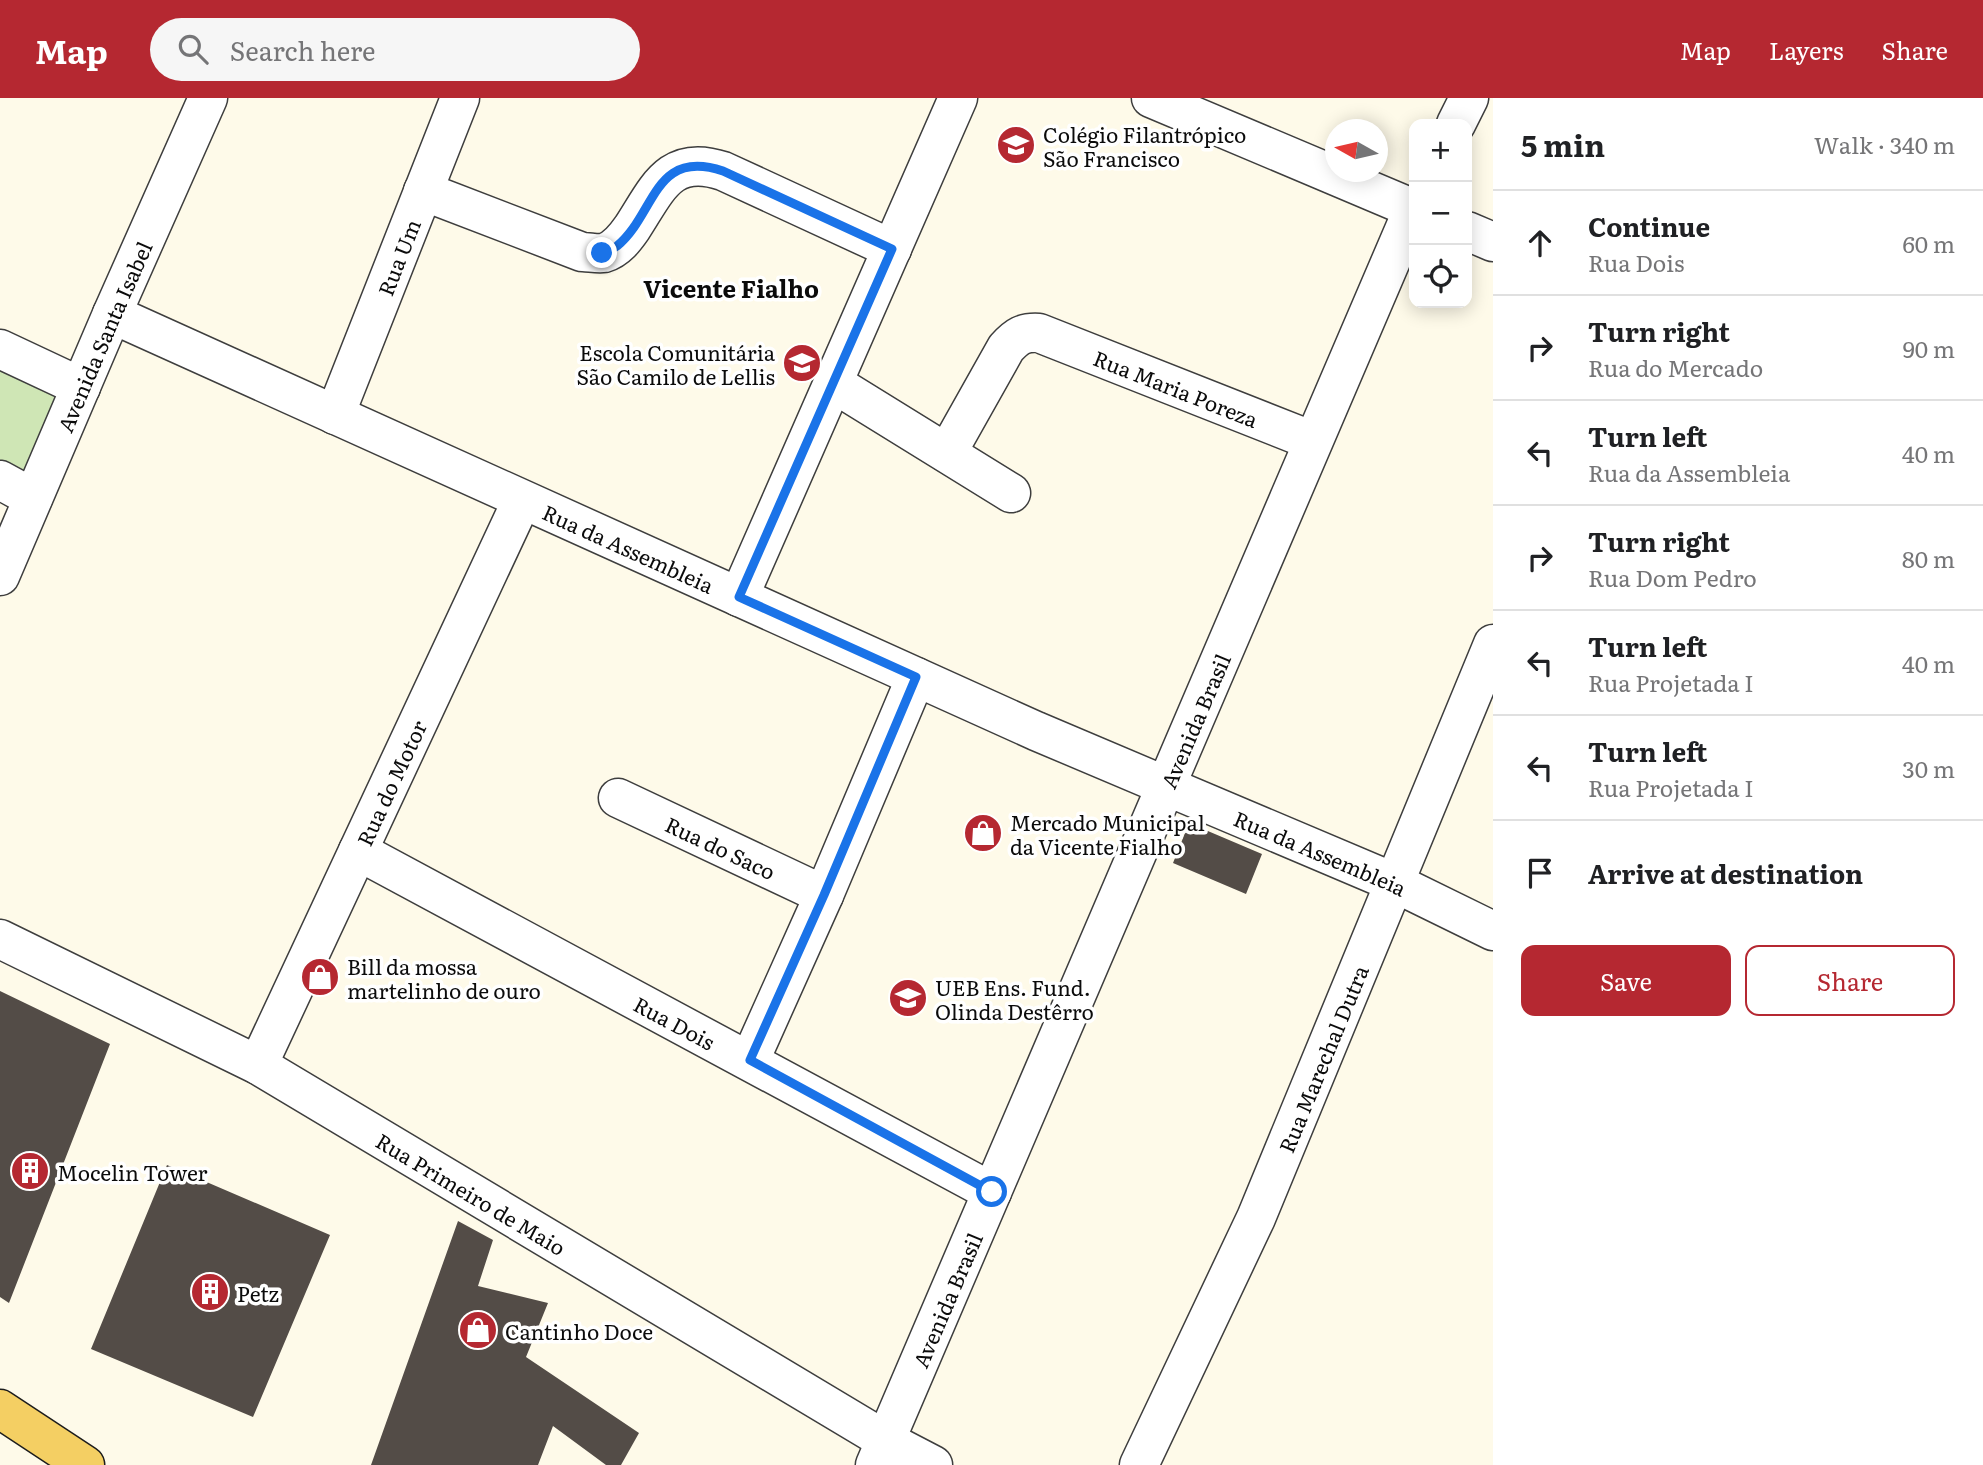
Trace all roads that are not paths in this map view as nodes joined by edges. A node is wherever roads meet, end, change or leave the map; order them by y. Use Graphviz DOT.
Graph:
graph roads {
  1 [pos="208,98"];
  2 [pos="460,98"];
  3 [pos="958,98"];
  4 [pos="1151,98"];
  5 [pos="1469,98"];
  6 [pos="1201,108"];
  7 [pos="1458,119"];
  8 [pos="423,191"];
  9 [pos="1409,206"];
  10 [pos="1409,220"];
  11 [pos="1472,233"];
  12 [pos="1493,242"];
  13 [pos="892,249"];
  14 [pos="112,314"];
  15 [pos="0,349"];
  16 [pos="833,383"];
  17 [pos="80,387"];
  18 [pos="335,415"];
  19 [pos="1313,441"];
  20 [pos="947,453"];
  21 [pos="0,480"];
  22 [pos="1011,493"];
  23 [pos="33,498"];
  24 [pos="522,500"];
  25 [pos="0,576"];
  26 [pos="739,597"];
  27 [pos="1493,644"];
  28 [pos="916,677"];
  29 [pos="1165,787"];
  30 [pos="618,798"];
  31 [pos="358,850"];
  32 [pos="1393,882"];
  33 [pos="824,895"];
  34 [pos="1493,931"];
  35 [pos="0,939"];
  36 [pos="750,1060"];
  37 [pos="258,1065"];
  38 [pos="992,1192"];
  39 [pos="0,1409"];
  40 [pos="880,1452"];
  41 [pos="85,1465"];
  42 [pos="933,1465"];
  43 [pos="1139,1465"];
  1 -- 14 [label="street, Avenida Santa Isabel"];
  2 -- 8 [label="street, Rua Um"];
  3 -- 13 [label="street"];
  4 -- 6 [label="street"];
  5 -- 7 [label="street"];
  6 -- 9 [label="street"];
  8 -- 13 [label="street"];
  8 -- 18 [label="street, Rua Um"];
  10 -- 19 [label="street, Avenida Brasil"];
  11 -- 12 [label="street"];
  13 -- 16 [label="street"];
  14 -- 17 [label="street, Avenida Santa Isabel"];
  14 -- 18 [label="street, Rua da Assembleia"];
  15 -- 17 [label="street"];
  16 -- 20 [label="street"];
  16 -- 26 [label="street"];
  17 -- 23 [label="street, Avenida Santa Isabel"];
  18 -- 24 [label="street, Rua da Assembleia"];
  19 -- 20 [label="street, Rua Maria Poreza"];
  19 -- 29 [label="street, Avenida Brasil"];
  20 -- 22 [label="street"];
  21 -- 23 [label="street"];
  23 -- 25 [label="street, Avenida Santa Isabel"];
  24 -- 26 [label="street, Rua da Assembleia"];
  24 -- 31 [label="street, Rua do Motor"];
  26 -- 28 [label="street, Rua da Assembleia"];
  27 -- 32 [label="street, Rua Marechal Dutra"];
  28 -- 29 [label="street, Rua da Assembleia"];
  28 -- 33 [label="street"];
  29 -- 32 [label="street, Rua da Assembleia"];
  29 -- 38 [label="street, Avenida Brasil"];
  30 -- 33 [label="street, Rua do Saco"];
  31 -- 36 [label="street, Rua Dois"];
  31 -- 37 [label="street, Rua do Motor"];
  32 -- 34 [label="street, Rua da Assembleia"];
  32 -- 43 [label="street, Rua Marechal Dutra"];
  33 -- 36 [label="street"];
  35 -- 37 [label="street, Rua Primeiro de Maio"];
  36 -- 38 [label="street, Rua Dois"];
  37 -- 40 [label="street, Rua Primeiro de Maio"];
  38 -- 40 [label="street, Avenida Brasil"];
  39 -- 41 [label="main road"];
  40 -- 42 [label="street, Rua Primeiro de Maio"];
}
